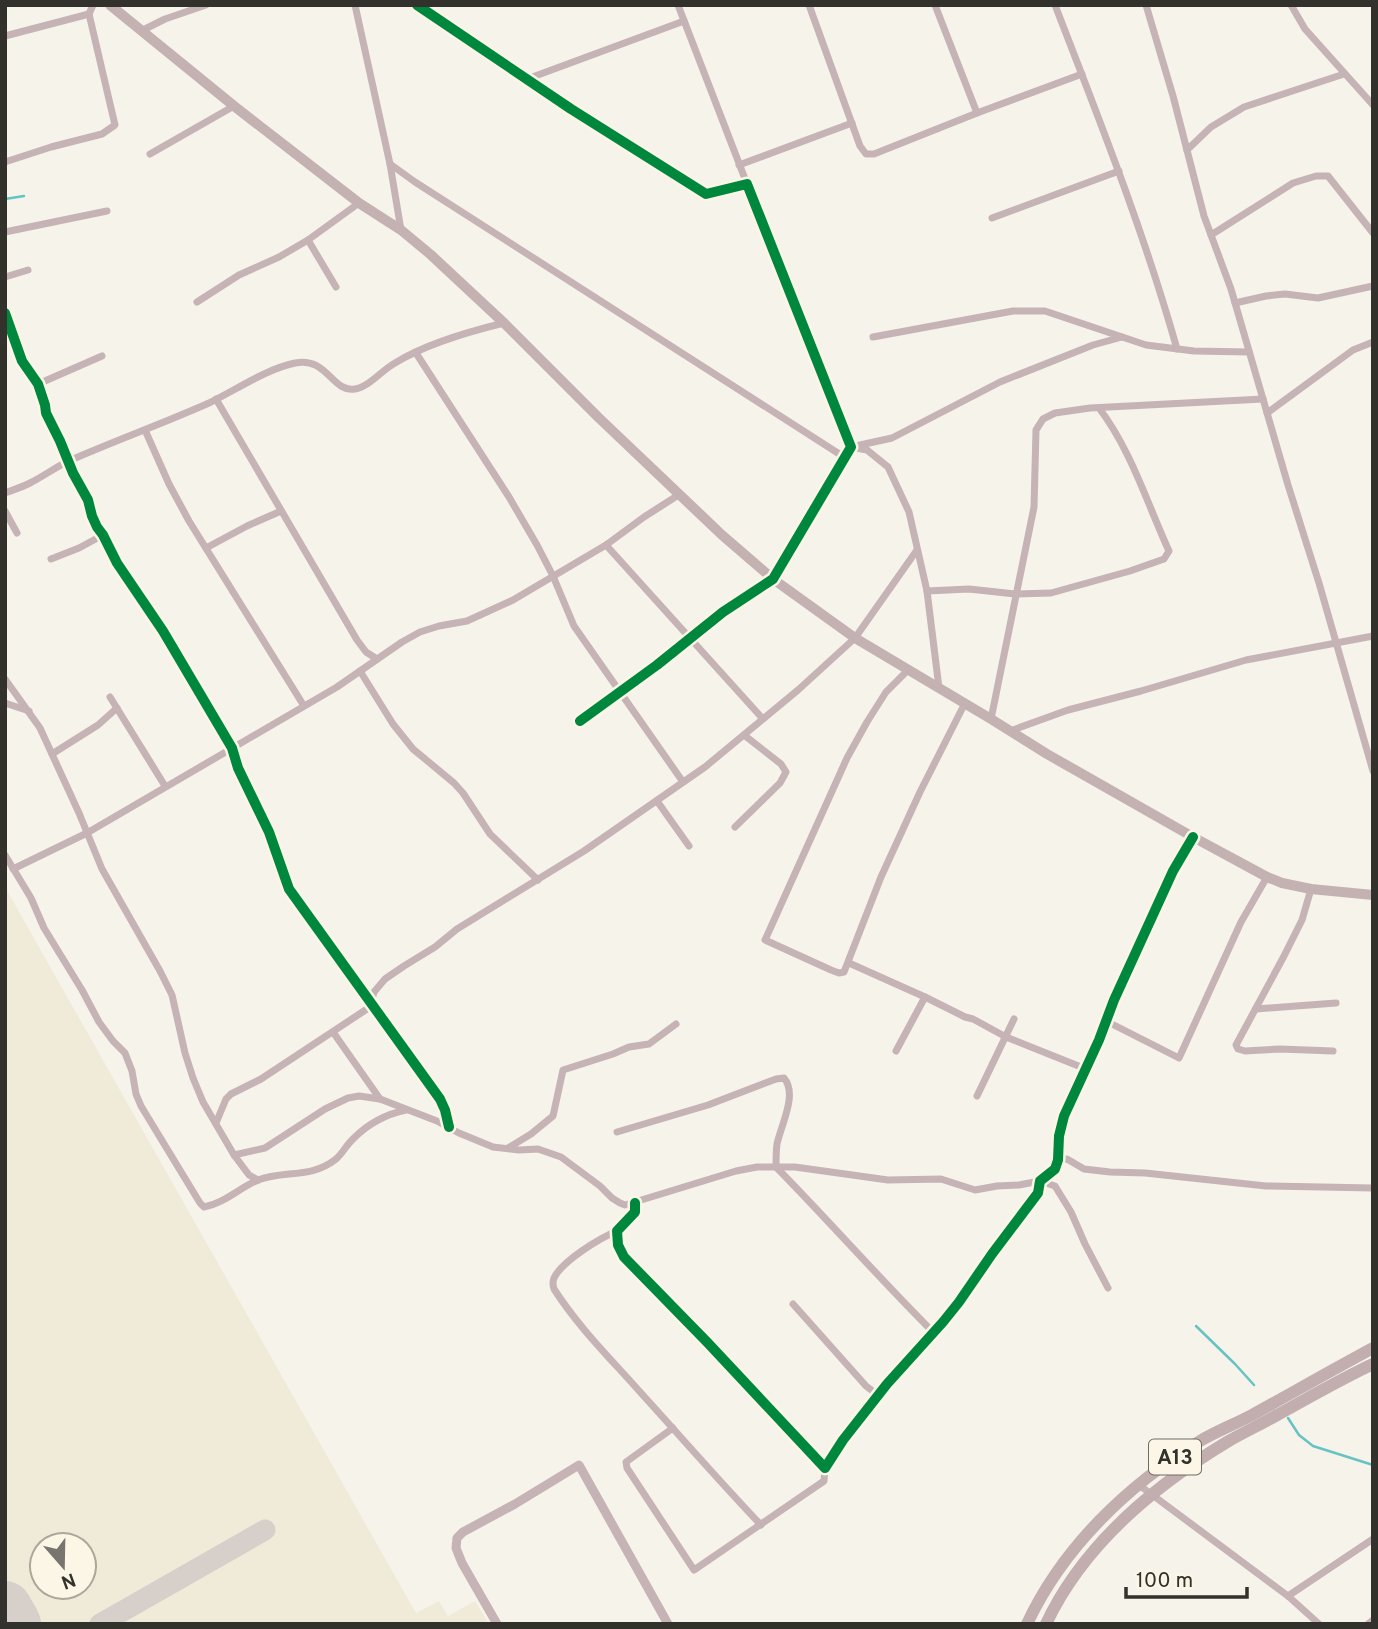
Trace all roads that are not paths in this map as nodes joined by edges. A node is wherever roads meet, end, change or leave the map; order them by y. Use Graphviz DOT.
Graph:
graph roads {
  1 [pos="93,5"];
  2 [pos="206,5"];
  3 [pos="355,5"];
  4 [pos="417,5"];
  5 [pos="678,5"];
  6 [pos="809,5"];
  7 [pos="935,5"];
  8 [pos="1055,5"];
  9 [pos="1146,5"];
  10 [pos="1291,5"];
  11 [pos="113,6"];
  12 [pos="89,14"];
  13 [pos="684,21"];
  14 [pos="141,31"];
  15 [pos="5,36"];
  16 [pos="1082,74"];
  17 [pos="1344,74"];
  18 [pos="527,79"];
  19 [pos="1373,105"];
  20 [pos="234,106"];
  21 [pos="977,113"];
  22 [pos="852,123"];
  23 [pos="1187,150"];
  24 [pos="150,155"];
  25 [pos="5,162"];
  26 [pos="390,164"];
  27 [pos="739,165"];
  28 [pos="1119,171"];
  29 [pos="747,184"];
  30 [pos="359,204"];
  31 [pos="107,211"];
  32 [pos="992,218"];
  33 [pos="401,230"];
  34 [pos="5,232"];
  35 [pos="1373,233"];
  36 [pos="1211,235"];
  37 [pos="309,240"];
  38 [pos="28,270"];
  39 [pos="5,276"];
  40 [pos="1373,286"];
  41 [pos="336,287"];
  42 [pos="197,302"];
  43 [pos="1235,303"];
  44 [pos="5,313"];
  45 [pos="504,323"];
  46 [pos="873,337"];
  47 [pos="1122,337"];
  48 [pos="1373,342"];
  49 [pos="1177,349"];
  50 [pos="1250,352"];
  51 [pos="416,353"];
  52 [pos="102,356"];
  53 [pos="38,384"];
  54 [pos="1263,399"];
  55 [pos="216,400"];
  56 [pos="1099,408"];
  57 [pos="1267,413"];
  58 [pos="145,430"];
  59 [pos="851,447"];
  60 [pos="844,457"];
  61 [pos="69,461"];
  62 [pos="5,494"];
  63 [pos="680,494"];
  64 [pos="5,511"];
  65 [pos="281,511"];
  66 [pos="17,533"];
  67 [pos="103,535"];
  68 [pos="606,545"];
  69 [pos="206,548"];
  70 [pos="918,550"];
  71 [pos="51,559"];
  72 [pos="553,576"];
  73 [pos="773,579"];
  74 [pos="927,591"];
  75 [pos="1016,594"];
  76 [pos="1373,636"];
  77 [pos="691,638"];
  78 [pos="855,638"];
  79 [pos="1337,644"];
  80 [pos="377,659"];
  81 [pos="908,670"];
  82 [pos="360,671"];
  83 [pos="5,679"];
  84 [pos="939,688"];
  85 [pos="621,691"];
  86 [pos="110,697"];
  87 [pos="965,703"];
  88 [pos="5,704"];
  89 [pos="304,706"];
  90 [pos="117,708"];
  91 [pos="29,711"];
  92 [pos="764,719"];
  93 [pos="991,719"];
  94 [pos="580,721"];
  95 [pos="1010,731"];
  96 [pos="744,735"];
  97 [pos="232,748"];
  98 [pos="51,754"];
  99 [pos="1373,771"];
  100 [pos="683,782"];
  101 [pos="164,786"];
  102 [pos="657,801"];
  103 [pos="735,827"];
  104 [pos="87,833"];
  105 [pos="1193,837"];
  106 [pos="689,846"];
  107 [pos="5,855"];
  108 [pos="13,869"];
  109 [pos="1267,877"];
  110 [pos="538,880"];
  111 [pos="1311,889"];
  112 [pos="1373,895"];
  113 [pos="849,963"];
  114 [pos="925,997"];
  115 [pos="371,1003"];
  116 [pos="1335,1003"];
  117 [pos="1256,1009"];
  118 [pos="1014,1019"];
  119 [pos="1106,1021"];
  120 [pos="676,1024"];
  121 [pos="333,1031"];
  122 [pos="1006,1037"];
  123 [pos="896,1051"];
  124 [pos="1333,1051"];
  125 [pos="1086,1069"];
  126 [pos="977,1096"];
  127 [pos="380,1099"];
  128 [pos="407,1110"];
  129 [pos="216,1123"];
  130 [pos="449,1127"];
  131 [pos="617,1132"];
  132 [pos="508,1149"];
  133 [pos="234,1155"];
  134 [pos="1058,1160"];
  135 [pos="776,1167"];
  136 [pos="258,1181"];
  137 [pos="1040,1181"];
  138 [pos="1373,1188"];
  139 [pos="635,1203"];
  140 [pos="617,1231"];
  141 [pos="1108,1288"];
  142 [pos="793,1304"];
  143 [pos="933,1332"];
  144 [pos="1373,1348"];
  145 [pos="1373,1364"];
  146 [pos="879,1396"];
  147 [pos="673,1428"];
  148 [pos="825,1468"];
  149 [pos="1139,1485"];
  150 [pos="1152,1494"];
  151 [pos="761,1525"];
  152 [pos="1370,1541"];
  153 [pos="1373,1550"];
  154 [pos="1288,1596"];
  155 [pos="1373,1620"];
  156 [pos="497,1624"];
  157 [pos="668,1624"];
  158 [pos="1027,1624"];
  159 [pos="1046,1624"];
  160 [pos="1319,1624"];
  161 [pos="1368,1624"];
  1 -- 12 [label="street"];
  2 -- 14 [label="street"];
  3 -- 26 [label="street"];
  4 -- 18 [label="street"];
  5 -- 13 [label="street"];
  6 -- 22 [label="street"];
  7 -- 21 [label="street"];
  8 -- 16 [label="street"];
  9 -- 23 [label="street"];
  10 -- 17 [label="street"];
  11 -- 14 [label="main road"];
  12 -- 15 [label="street"];
  12 -- 25 [label="street"];
  13 -- 18 [label="street"];
  13 -- 27 [label="street"];
  14 -- 20 [label="main road"];
  16 -- 21 [label="street"];
  16 -- 28 [label="street"];
  17 -- 19 [label="street"];
  17 -- 23 [label="street"];
  18 -- 29 [label="street"];
  20 -- 24 [label="street"];
  20 -- 30 [label="main road"];
  21 -- 22 [label="street"];
  22 -- 27 [label="street"];
  23 -- 36 [label="street"];
  26 -- 33 [label="street"];
  26 -- 60 [label="street"];
  27 -- 29 [label="street"];
  28 -- 32 [label="street"];
  28 -- 49 [label="street"];
  29 -- 59 [label="street"];
  30 -- 33 [label="main road"];
  30 -- 37 [label="street"];
  31 -- 34 [label="street"];
  33 -- 45 [label="main road"];
  35 -- 36 [label="street"];
  36 -- 43 [label="street"];
  37 -- 41 [label="street"];
  37 -- 42 [label="street"];
  38 -- 39 [label="street"];
  40 -- 43 [label="street"];
  43 -- 50 [label="street"];
  44 -- 53 [label="street"];
  45 -- 51 [label="street"];
  45 -- 63 [label="main road"];
  46 -- 47 [label="street"];
  47 -- 49 [label="street"];
  47 -- 59 [label="street"];
  48 -- 57 [label="street"];
  49 -- 50 [label="street"];
  50 -- 54 [label="street"];
  51 -- 55 [label="street"];
  51 -- 72 [label="street"];
  52 -- 53 [label="street"];
  53 -- 61 [label="street"];
  54 -- 56 [label="street"];
  54 -- 57 [label="street"];
  55 -- 58 [label="street"];
  55 -- 65 [label="street"];
  56 -- 75 [label="street"];
  56 -- 75 [label="street"];
  57 -- 79 [label="street"];
  58 -- 61 [label="street"];
  58 -- 69 [label="street"];
  59 -- 60 [label="street"];
  59 -- 70 [label="street"];
  60 -- 73 [label="street"];
  61 -- 62 [label="street"];
  61 -- 67 [label="street"];
  63 -- 68 [label="street"];
  63 -- 73 [label="main road"];
  64 -- 66 [label="street"];
  65 -- 69 [label="street"];
  65 -- 80 [label="street"];
  67 -- 71 [label="street"];
  67 -- 97 [label="street"];
  68 -- 72 [label="street"];
  68 -- 77 [label="street"];
  69 -- 89 [label="street"];
  70 -- 74 [label="street"];
  70 -- 78 [label="street"];
  72 -- 80 [label="street"];
  72 -- 85 [label="street"];
  73 -- 77 [label="street"];
  73 -- 78 [label="main road"];
  74 -- 75 [label="street"];
  74 -- 84 [label="street"];
  75 -- 93 [label="street"];
  76 -- 79 [label="street"];
  77 -- 85 [label="street"];
  77 -- 92 [label="street"];
  78 -- 81 [label="main road"];
  78 -- 92 [label="street"];
  79 -- 95 [label="street"];
  79 -- 99 [label="street"];
  80 -- 82 [label="street"];
  81 -- 84 [label="main road"];
  81 -- 113 [label="street"];
  82 -- 89 [label="street"];
  82 -- 110 [label="street"];
  83 -- 91 [label="street"];
  84 -- 87 [label="main road"];
  85 -- 94 [label="street"];
  85 -- 100 [label="street"];
  86 -- 90 [label="street"];
  87 -- 93 [label="main road"];
  87 -- 113 [label="street"];
  88 -- 91 [label="street"];
  89 -- 97 [label="street"];
  90 -- 98 [label="street"];
  90 -- 101 [label="street"];
  91 -- 98 [label="street"];
  92 -- 96 [label="street"];
  93 -- 95 [label="main road"];
  95 -- 105 [label="main road"];
  96 -- 100 [label="street"];
  96 -- 103 [label="street"];
  97 -- 101 [label="street"];
  97 -- 115 [label="street"];
  98 -- 104 [label="street"];
  100 -- 102 [label="street"];
  101 -- 104 [label="street"];
  102 -- 106 [label="street"];
  102 -- 110 [label="street"];
  104 -- 108 [label="street"];
  104 -- 129 [label="street"];
  105 -- 109 [label="main road"];
  105 -- 119 [label="street"];
  107 -- 108 [label="street"];
  108 -- 136 [label="street"];
  109 -- 111 [label="main road"];
  109 -- 119 [label="street"];
  110 -- 115 [label="street"];
  111 -- 112 [label="main road"];
  111 -- 117 [label="street"];
  113 -- 114 [label="street"];
  114 -- 122 [label="street"];
  114 -- 123 [label="street"];
  115 -- 121 [label="street"];
  115 -- 130 [label="street"];
  116 -- 117 [label="street"];
  117 -- 124 [label="street"];
  118 -- 122 [label="street"];
  119 -- 125 [label="street"];
  120 -- 132 [label="street"];
  121 -- 127 [label="street"];
  121 -- 129 [label="street"];
  122 -- 125 [label="street"];
  122 -- 126 [label="street"];
  125 -- 134 [label="street"];
  127 -- 128 [label="street"];
  127 -- 133 [label="street"];
  128 -- 130 [label="street"];
  128 -- 136 [label="street"];
  129 -- 133 [label="street"];
  130 -- 132 [label="street"];
  131 -- 135 [label="street"];
  132 -- 139 [label="street"];
  133 -- 136 [label="street"];
  134 -- 137 [label="street"];
  134 -- 138 [label="street"];
  135 -- 137 [label="street"];
  135 -- 139 [label="street"];
  135 -- 143 [label="street"];
  137 -- 141 [label="street"];
  137 -- 143 [label="street"];
  139 -- 140 [label="street"];
  140 -- 147 [label="street"];
  140 -- 148 [label="street"];
  142 -- 146 [label="street"];
  143 -- 146 [label="street"];
  144 -- 149 [label="highway, A13"];
  145 -- 150 [label="highway, A13"];
  146 -- 148 [label="street"];
  147 -- 151 [label="street"];
  147 -- 151 [label="street"];
  148 -- 151 [label="street"];
  149 -- 150 [label="street"];
  149 -- 158 [label="highway, A13"];
  150 -- 154 [label="street"];
  150 -- 159 [label="highway, A13"];
  152 -- 153 [label="street"];
  152 -- 154 [label="street"];
  154 -- 160 [label="street"];
  155 -- 161 [label="street"];
  156 -- 157 [label="street"];
}
